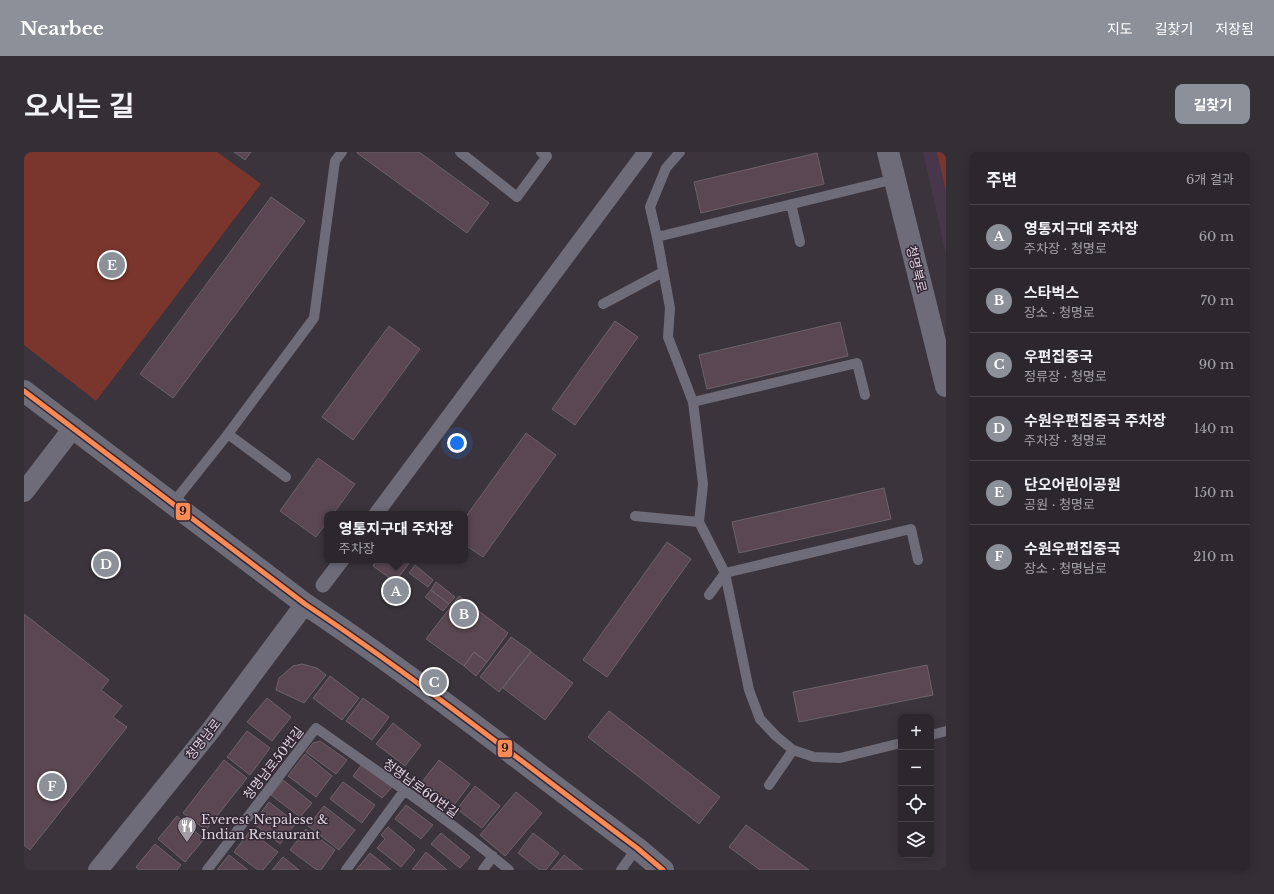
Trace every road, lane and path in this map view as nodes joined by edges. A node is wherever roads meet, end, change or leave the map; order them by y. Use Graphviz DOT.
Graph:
graph roads {
  1 [pos="342,152"];
  2 [pos="460,152"];
  3 [pos="541,152"];
  4 [pos="644,152"];
  5 [pos="680,152"];
  6 [pos="888,152"];
  7 [pos="895,179"];
  8 [pos="792,204"];
  9 [pos="657,237"];
  10 [pos="800,242"];
  11 [pos="664,272"];
  12 [pos="603,304"];
  13 [pos="946,386"];
  14 [pos="24,391"];
  15 [pos="865,395"];
  16 [pos="693,402"];
  17 [pos="73,428"];
  18 [pos="228,434"];
  19 [pos="286,477"];
  20 [pos="24,492"];
  21 [pos="173,504"];
  22 [pos="378,511"];
  23 [pos="635,516"];
  24 [pos="699,522"];
  25 [pos="918,560"];
  26 [pos="340,563"];
  27 [pos="725,573"];
  28 [pos="323,585"];
  29 [pos="709,595"];
  30 [pos="305,604"];
  31 [pos="316,728"];
  32 [pos="946,731"];
  33 [pos="934,734"];
  34 [pos="898,744"];
  35 [pos="793,750"];
  36 [pos="769,785"];
  37 [pos="404,791"];
  38 [pos="637,848"];
  39 [pos="493,856"];
  40 [pos="104,868"];
  41 [pos="207,870"];
  42 [pos="346,870"];
  43 [pos="483,870"];
  44 [pos="509,870"];
  45 [pos="621,870"];
  46 [pos="664,870"];
  1 -- 18 [label="lane"];
  2 -- 3 [label="lane"];
  4 -- 22 [label="street"];
  5 -- 9 [label="lane"];
  6 -- 7 [label="street, 청명북로"];
  7 -- 8 [label="lane"];
  7 -- 13 [label="street, 청명북로"];
  8 -- 9 [label="lane"];
  8 -- 10 [label="lane"];
  9 -- 11 [label="lane"];
  11 -- 12 [label="lane"];
  11 -- 16 [label="lane"];
  14 -- 17 [label="street"];
  15 -- 16 [label="lane"];
  16 -- 24 [label="lane"];
  17 -- 20 [label="street"];
  17 -- 21 [label="street"];
  18 -- 19 [label="lane"];
  18 -- 21 [label="lane"];
  21 -- 30 [label="street"];
  23 -- 24 [label="lane"];
  24 -- 27 [label="lane"];
  25 -- 27 [label="lane"];
  26 -- 28 [label="street"];
  27 -- 29 [label="lane"];
  27 -- 35 [label="lane"];
  30 -- 38 [label="street"];
  30 -- 40 [label="street, 청명남로"];
  31 -- 37 [label="lane, 청명남로60번길"];
  31 -- 41 [label="lane, 청명남로50번길"];
  32 -- 33 [label="lane"];
  34 -- 35 [label="lane"];
  35 -- 36 [label="lane"];
  37 -- 39 [label="lane, 청명남로60번길"];
  37 -- 42 [label="lane"];
  38 -- 45 [label="lane"];
  38 -- 46 [label="street"];
  39 -- 43 [label="lane"];
  39 -- 44 [label="lane, 청명남로60번길"];
}
